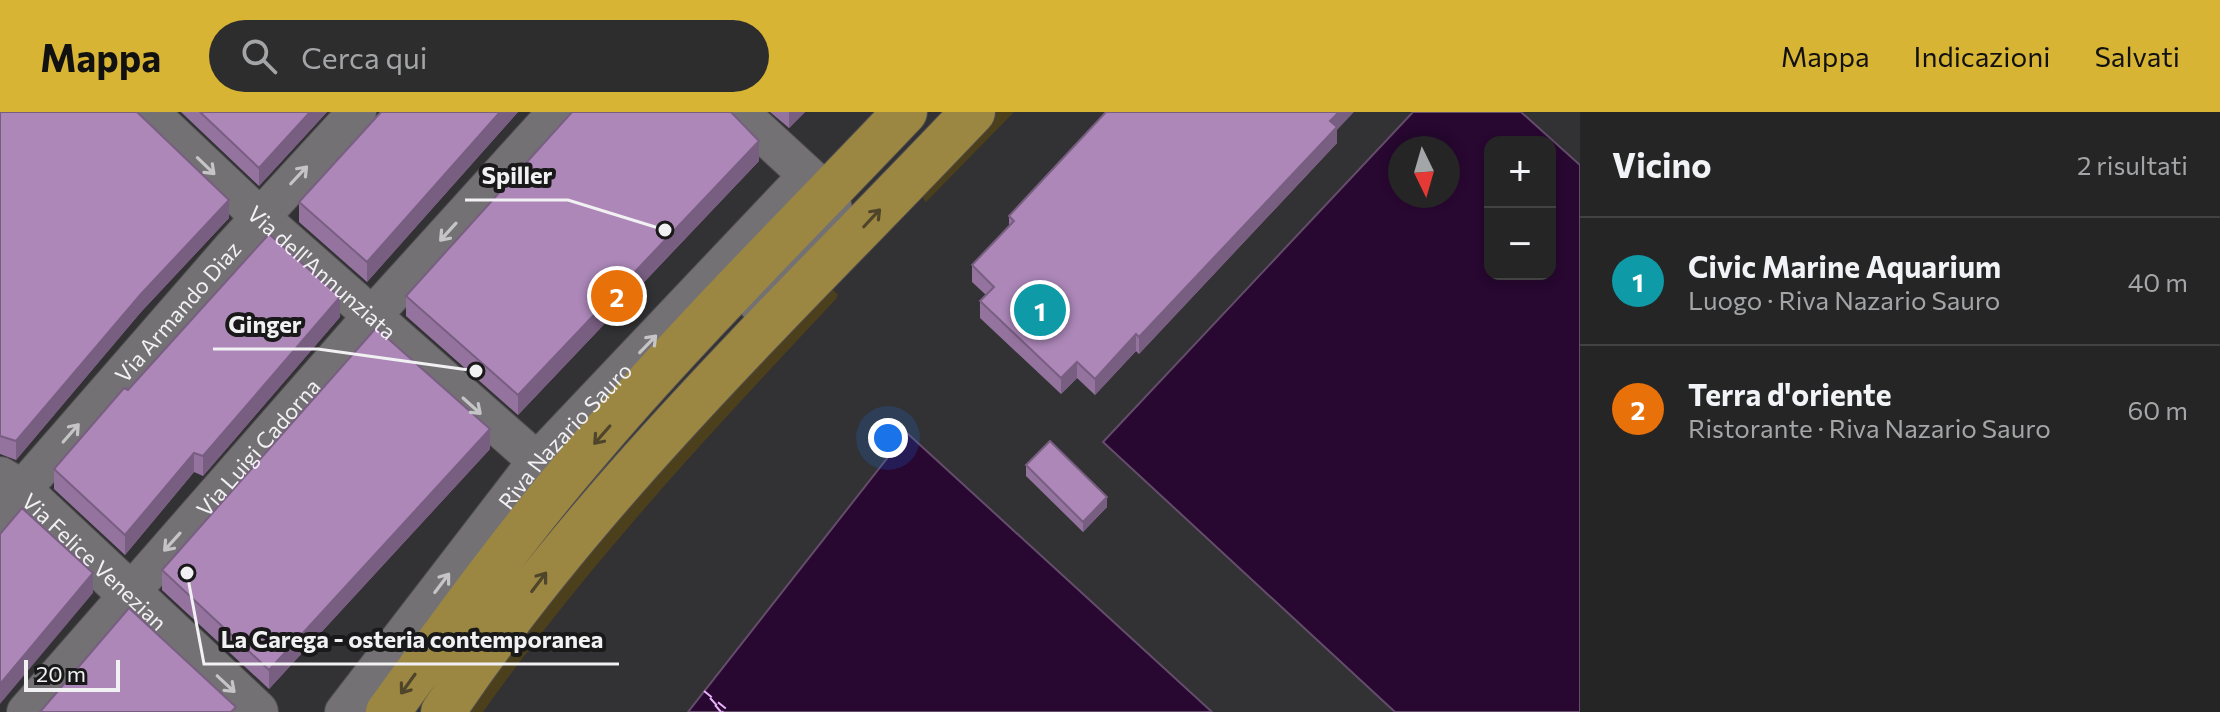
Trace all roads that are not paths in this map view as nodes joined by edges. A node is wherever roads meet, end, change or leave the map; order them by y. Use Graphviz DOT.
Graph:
graph roads {
  1 [pos="149,112"];
  2 [pos="357,112"];
  3 [pos="557,112"];
  4 [pos="739,112"];
  5 [pos="905,112"];
  6 [pos="973,112"];
  7 [pos="818,185"];
  8 [pos="260,217"];
  9 [pos="373,315"];
  10 [pos="681,415"];
  11 [pos="537,461"];
  12 [pos="7,495"];
  13 [pos="128,593"];
  14 [pos="26,712"];
  15 [pos="256,712"];
  16 [pos="344,712"];
  17 [pos="388,712"];
  18 [pos="443,712"];
  1 -- 8 [label="street, Via dell'Annunziata, one-way"];
  8 -- 2 [label="street, Via Armando Diaz, one-way"];
  3 -- 9 [label="street, Via Luigi Cadorna, one-way"];
  4 -- 7 [label="street"];
  5 -- 7 [label="main road, Riva Nazario Sauro"];
  10 -- 6 [label="main road, one-way"];
  7 -- 10 [label="street"];
  11 -- 7 [label="street, Riva Nazario Sauro, one-way"];
  7 -- 17 [label="main road, Riva Nazario Sauro, one-way"];
  8 -- 9 [label="street, Via dell'Annunziata"];
  12 -- 8 [label="street, Via Armando Diaz, one-way"];
  9 -- 11 [label="street, Via dell'Annunziata, one-way"];
  9 -- 13 [label="street, Via Luigi Cadorna, one-way"];
  18 -- 10 [label="main road, one-way"];
  16 -- 11 [label="street, Riva Nazario Sauro, one-way"];
  12 -- 13 [label="street, Via Felice Venezian"];
  13 -- 14 [label="street, Via Luigi Cadorna"];
  13 -- 15 [label="street, Via Felice Venezian, one-way"];
}
